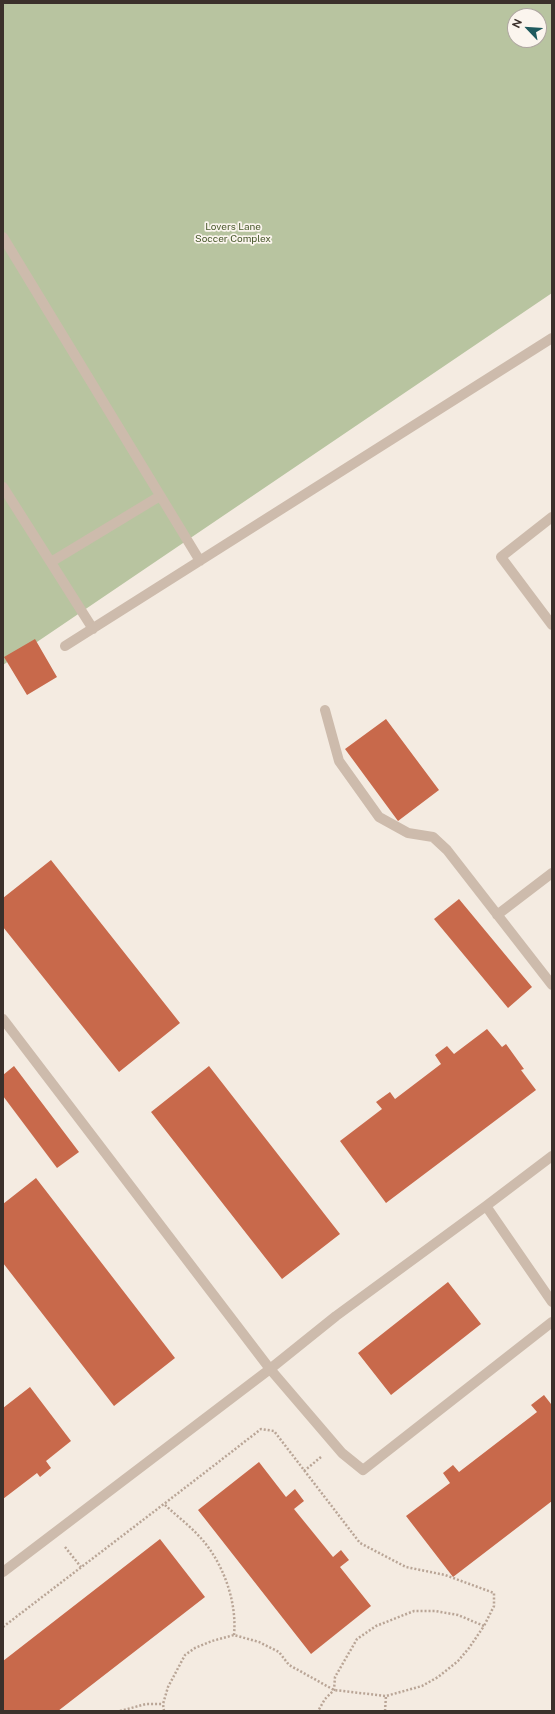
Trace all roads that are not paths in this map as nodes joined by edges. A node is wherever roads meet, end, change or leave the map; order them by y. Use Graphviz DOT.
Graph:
graph roads {
  1 [pos="3,238"];
  2 [pos="552,338"];
  3 [pos="3,488"];
  4 [pos="160,496"];
  5 [pos="552,518"];
  6 [pos="200,561"];
  7 [pos="51,562"];
  8 [pos="552,626"];
  9 [pos="93,629"];
  10 [pos="66,646"];
  11 [pos="325,710"];
  12 [pos="552,873"];
  13 [pos="497,915"];
  14 [pos="552,985"];
  15 [pos="3,1019"];
  16 [pos="552,1156"];
  17 [pos="486,1206"];
  18 [pos="552,1302"];
  19 [pos="552,1322"];
  20 [pos="270,1369"];
  21 [pos="3,1572"];
  1 -- 4 [label="lane"];
  2 -- 6 [label="lane"];
  3 -- 7 [label="lane"];
  4 -- 6 [label="lane"];
  4 -- 7 [label="lane"];
  5 -- 8 [label="lane"];
  6 -- 9 [label="lane"];
  7 -- 9 [label="lane"];
  9 -- 10 [label="lane"];
  11 -- 13 [label="lane"];
  12 -- 13 [label="lane"];
  13 -- 14 [label="lane"];
  15 -- 20 [label="lane"];
  16 -- 17 [label="lane"];
  17 -- 18 [label="lane"];
  17 -- 20 [label="lane"];
  19 -- 20 [label="lane"];
  20 -- 21 [label="lane"];
}
